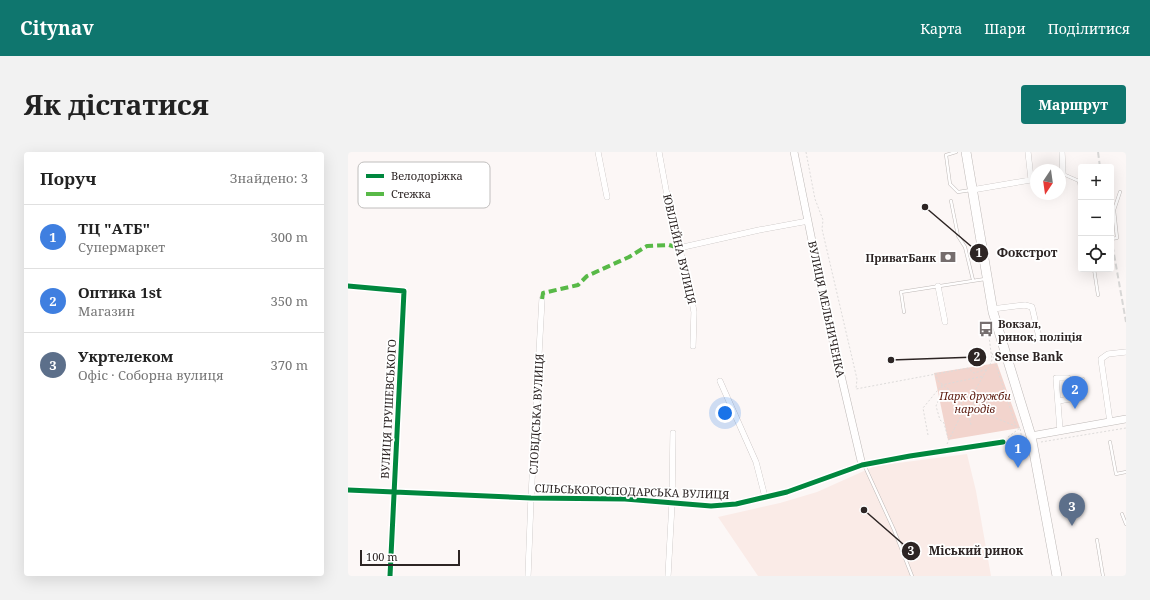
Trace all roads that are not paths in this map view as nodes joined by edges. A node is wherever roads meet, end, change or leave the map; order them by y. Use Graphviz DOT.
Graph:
graph roads {
  1 [pos="598,152"];
  2 [pos="660,152"];
  3 [pos="794,152"];
  4 [pos="956,152"];
  5 [pos="966,152"];
  6 [pos="1028,152"];
  7 [pos="1062,152"];
  8 [pos="1031,164"];
  9 [pos="1061,164"];
  10 [pos="1066,176"];
  11 [pos="1030,180"];
  12 [pos="1078,181"];
  13 [pos="972,190"];
  14 [pos="1120,192"];
  15 [pos="607,197"];
  16 [pos="951,201"];
  17 [pos="808,221"];
  18 [pos="1114,238"];
  19 [pos="679,248"];
  20 [pos="1094,272"];
  21 [pos="987,278"];
  22 [pos="973,280"];
  23 [pos="348,286"];
  24 [pos="938,286"];
  25 [pos="1098,295"];
  26 [pos="542,299"];
  27 [pos="992,309"];
  28 [pos="904,312"];
  29 [pos="945,322"];
  30 [pos="1039,337"];
  31 [pos="693,346"];
  32 [pos="1126,352"];
  33 [pos="1068,378"];
  34 [pos="1082,380"];
  35 [pos="720,381"];
  36 [pos="1058,401"];
  37 [pos="1126,419"];
  38 [pos="1110,422"];
  39 [pos="1060,430"];
  40 [pos="673,433"];
  41 [pos="1003,442"];
  42 [pos="1028,442"];
  43 [pos="1110,442"];
  44 [pos="864,467"];
  45 [pos="1126,472"];
  46 [pos="348,490"];
  47 [pos="394,492"];
  48 [pos="765,497"];
  49 [pos="531,498"];
  50 [pos="672,503"];
  51 [pos="1122,514"];
  52 [pos="1126,524"];
  53 [pos="1097,540"];
  54 [pos="390,576"];
  55 [pos="528,576"];
  56 [pos="668,576"];
  57 [pos="912,576"];
  58 [pos="1057,576"];
  59 [pos="1104,576"];
  1 -- 15 [label="street"];
  2 -- 19 [label="street, ЮВІЛЕЙНА ВУЛИЦЯ"];
  3 -- 17 [label="street, ВУЛИЦЯ МЕЛЬНИЧЕНКА"];
  4 -- 13 [label="lane"];
  5 -- 13 [label="main road"];
  6 -- 8 [label="street"];
  7 -- 9 [label="street"];
  10 -- 12 [label="lane"];
  11 -- 13 [label="street"];
  13 -- 21 [label="main road"];
  14 -- 18 [label="lane"];
  16 -- 22 [label="lane"];
  17 -- 19 [label="street"];
  17 -- 44 [label="street, ВУЛИЦЯ МЕЛЬНИЧЕНКА"];
  19 -- 31 [label="street, ЮВІЛЕЙНА ВУЛИЦЯ"];
  20 -- 25 [label="lane"];
  21 -- 22 [label="lane"];
  21 -- 27 [label="main road"];
  22 -- 24 [label="lane"];
  23 -- 47 [label="street, ВУЛИЦЯ ГРУШЕВСЬКОГО"];
  24 -- 28 [label="lane"];
  24 -- 29 [label="street"];
  26 -- 49 [label="street, СЛОБІДСЬКА ВУЛИЦЯ"];
  27 -- 30 [label="street"];
  27 -- 42 [label="main road"];
  32 -- 38 [label="street"];
  33 -- 36 [label="street"];
  34 -- 36 [label="street"];
  35 -- 48 [label="street"];
  36 -- 39 [label="street"];
  37 -- 38 [label="street"];
  38 -- 39 [label="street"];
  39 -- 42 [label="street"];
  40 -- 50 [label="street"];
  41 -- 44 [label="street, СІЛЬСЬКОГОСПОДАРСЬКА ВУЛИЦЯ"];
  42 -- 58 [label="main road"];
  43 -- 45 [label="lane"];
  44 -- 48 [label="street, СІЛЬСЬКОГОСПОДАРСЬКА ВУЛИЦЯ"];
  44 -- 57 [label="lane"];
  46 -- 47 [label="street, СІЛЬСЬКОГОСПОДАРСЬКА ВУЛИЦЯ"];
  47 -- 49 [label="street, СІЛЬСЬКОГОСПОДАРСЬКА ВУЛИЦЯ"];
  47 -- 54 [label="street, ВУЛИЦЯ ГРУШЕВСЬКОГО"];
  48 -- 50 [label="street, СІЛЬСЬКОГОСПОДАРСЬКА ВУЛИЦЯ"];
  49 -- 50 [label="street, СІЛЬСЬКОГОСПОДАРСЬКА ВУЛИЦЯ"];
  49 -- 55 [label="street, СЛОБІДСЬКА ВУЛИЦЯ"];
  50 -- 56 [label="street"];
  51 -- 52 [label="lane"];
  53 -- 59 [label="lane"];
}
